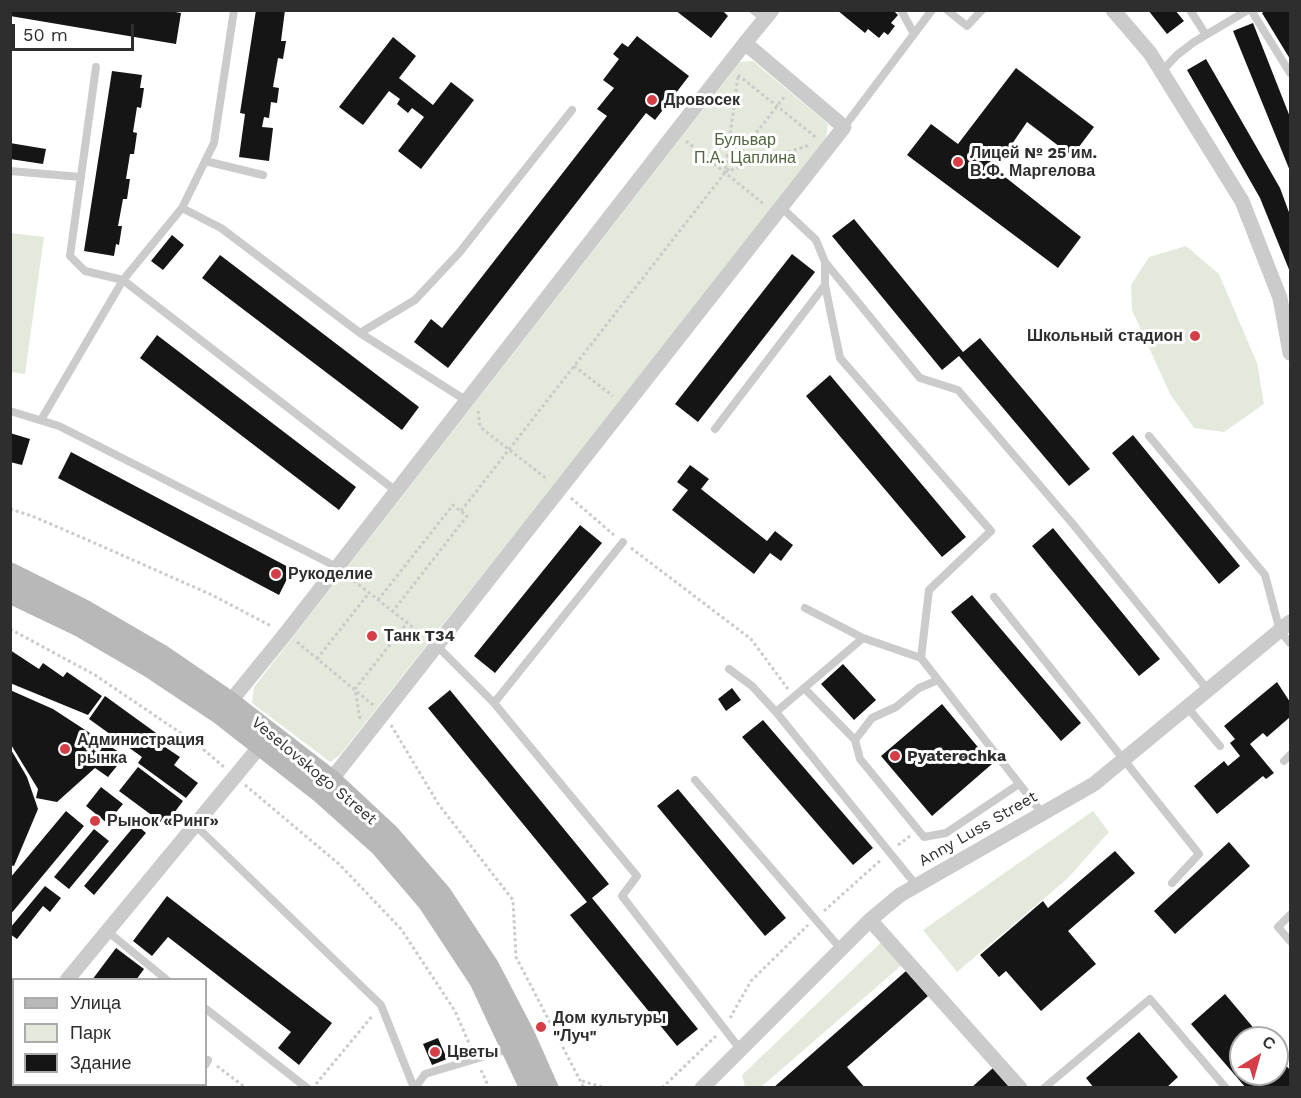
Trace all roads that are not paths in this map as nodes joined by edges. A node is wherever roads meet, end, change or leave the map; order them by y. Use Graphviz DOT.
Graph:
graph roads {
  1 [pos="234,10"];
  2 [pos="901,10"];
  3 [pos="932,10"];
  4 [pos="947,10"];
  5 [pos="982,10"];
  6 [pos="1113,10"];
  7 [pos="1190,10"];
  8 [pos="1249,10"];
  9 [pos="763,13"];
  10 [pos="914,34"];
  11 [pos="1206,35"];
  12 [pos="746,43"];
  13 [pos="96,67"];
  14 [pos="1162,72"];
  15 [pos="1290,73"];
  16 [pos="572,110"];
  17 [pos="844,127"];
  18 [pos="205,161"];
  19 [pos="10,171"];
  20 [pos="263,175"];
  21 [pos="81,177"];
  22 [pos="182,208"];
  23 [pos="779,210"];
  24 [pos="825,262"];
  25 [pos="123,280"];
  26 [pos="825,285"];
  27 [pos="1286,302"];
  28 [pos="360,333"];
  29 [pos="1290,353"];
  30 [pos="467,401"];
  31 [pos="10,411"];
  32 [pos="41,420"];
  33 [pos="715,429"];
  34 [pos="1149,436"];
  35 [pos="396,491"];
  36 [pos="623,542"];
  37 [pos="337,567"];
  38 [pos="10,573"];
  39 [pos="10,593"];
  40 [pos="994,597"];
  41 [pos="805,608"];
  42 [pos="1287,632"];
  43 [pos="863,638"];
  44 [pos="438,646"];
  45 [pos="921,658"];
  46 [pos="729,669"];
  47 [pos="938,680"];
  48 [pos="804,688"];
  49 [pos="1208,690"];
  50 [pos="495,703"];
  51 [pos="1187,707"];
  52 [pos="225,708"];
  53 [pos="776,712"];
  54 [pos="855,740"];
  55 [pos="261,745"];
  56 [pos="1220,746"];
  57 [pos="1124,759"];
  58 [pos="695,780"];
  59 [pos="1019,784"];
  60 [pos="326,787"];
  61 [pos="1042,813"];
  62 [pos="195,825"];
  63 [pos="1172,883"];
  64 [pos="916,885"];
  65 [pos="1290,915"];
  66 [pos="870,920"];
  67 [pos="107,931"];
  68 [pos="1290,941"];
  69 [pos="840,950"];
  70 [pos="70,978"];
  71 [pos="165,978"];
  72 [pos="207,1010"];
  73 [pos="513,1048"];
  74 [pos="740,1049"];
  75 [pos="708,1085"];
  76 [pos="307,1088"];
  77 [pos="414,1088"];
  78 [pos="530,1088"];
  79 [pos="548,1088"];
  80 [pos="1020,1088"];
  81 [pos="1044,1088"];
  82 [pos="1226,1088"];
  1 -- 18 [label="lane"];
  2 -- 10 [label="lane"];
  3 -- 10 [label="lane"];
  4 -- 5 [label="lane"];
  6 -- 14 [label="street"];
  7 -- 11 [label="lane"];
  8 -- 11 [label="lane"];
  8 -- 15 [label="lane"];
  9 -- 12 [label="street"];
  10 -- 17 [label="lane"];
  11 -- 14 [label="lane"];
  12 -- 17 [label="street"];
  12 -- 30 [label="street"];
  13 -- 21 [label="lane"];
  14 -- 27 [label="street"];
  16 -- 28 [label="lane"];
  17 -- 23 [label="street"];
  18 -- 20 [label="lane"];
  18 -- 22 [label="lane"];
  19 -- 21 [label="lane"];
  21 -- 25 [label="lane"];
  22 -- 25 [label="lane"];
  22 -- 28 [label="lane"];
  23 -- 24 [label="lane"];
  23 -- 44 [label="street"];
  24 -- 26 [label="lane"];
  24 -- 49 [label="lane"];
  25 -- 32 [label="lane"];
  25 -- 35 [label="lane"];
  26 -- 33 [label="lane"];
  26 -- 45 [label="lane"];
  27 -- 29 [label="street"];
  28 -- 30 [label="lane"];
  30 -- 35 [label="street"];
  31 -- 32 [label="lane"];
  32 -- 37 [label="lane"];
  34 -- 42 [label="lane"];
  35 -- 37 [label="street"];
  36 -- 50 [label="lane"];
  37 -- 52 [label="street"];
  38 -- 52 [label="main road, Veselovskogo Street"];
  39 -- 52 [label="main road, Veselovskogo Street"];
  40 -- 57 [label="lane"];
  41 -- 43 [label="lane"];
  42 -- 49 [label="street, Anny Luss Street"];
  43 -- 45 [label="lane"];
  43 -- 48 [label="lane"];
  44 -- 50 [label="lane"];
  44 -- 60 [label="street"];
  45 -- 47 [label="lane"];
  46 -- 53 [label="lane"];
  47 -- 54 [label="lane"];
  47 -- 59 [label="lane"];
  48 -- 53 [label="lane"];
  48 -- 54 [label="lane"];
  49 -- 51 [label="street, Anny Luss Street"];
  50 -- 74 [label="lane"];
  51 -- 56 [label="lane"];
  51 -- 57 [label="street, Anny Luss Street"];
  52 -- 55 [label="main road, Veselovskogo Street"];
  52 -- 60 [label="main road, Veselovskogo Street"];
  53 -- 64 [label="lane"];
  54 -- 59 [label="lane"];
  55 -- 60 [label="main road, Veselovskogo Street"];
  55 -- 62 [label="street"];
  57 -- 61 [label="street, Anny Luss Street"];
  57 -- 63 [label="lane"];
  58 -- 69 [label="lane"];
  59 -- 61 [label="lane"];
  60 -- 73 [label="main road, Veselovskogo Street"];
  60 -- 79 [label="main road, Veselovskogo Street"];
  61 -- 64 [label="street, Anny Luss Street"];
  62 -- 67 [label="street"];
  62 -- 77 [label="lane"];
  64 -- 66 [label="street, Anny Luss Street"];
  65 -- 68 [label="lane"];
  66 -- 69 [label="street, Anny Luss Street"];
  66 -- 80 [label="street"];
  67 -- 70 [label="street"];
  67 -- 71 [label="lane"];
  69 -- 74 [label="street, Anny Luss Street"];
  72 -- 76 [label="lane"];
  73 -- 77 [label="lane"];
  73 -- 78 [label="main road, Veselovskogo Street"];
  74 -- 75 [label="street, Anny Luss Street"];
  81 -- 82 [label="lane"];
}
